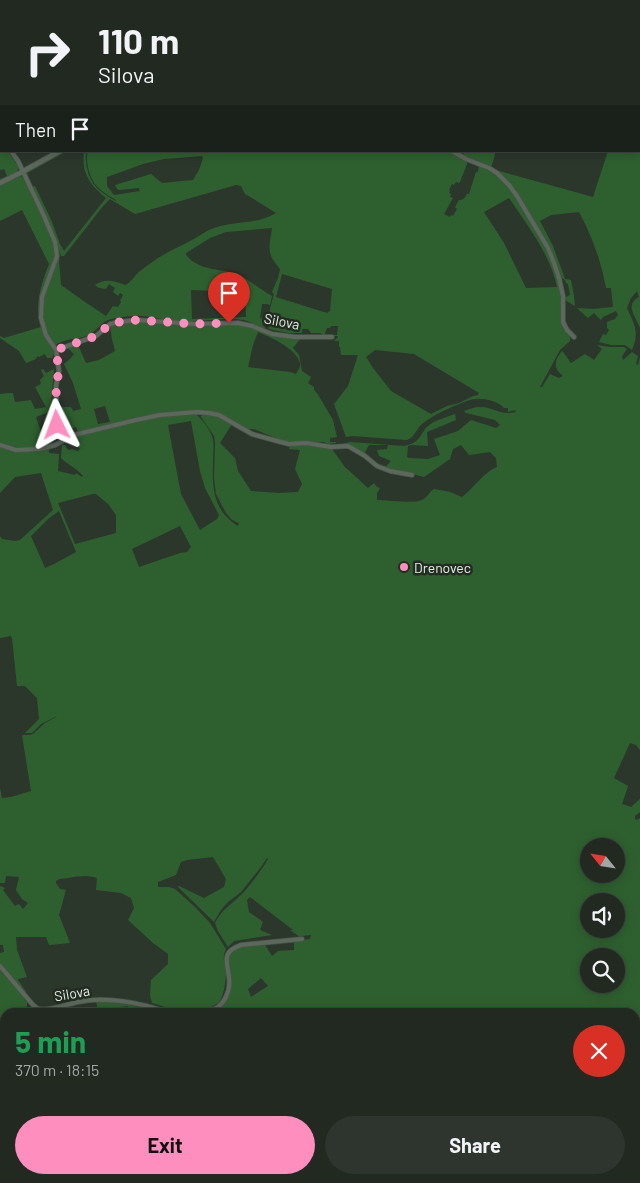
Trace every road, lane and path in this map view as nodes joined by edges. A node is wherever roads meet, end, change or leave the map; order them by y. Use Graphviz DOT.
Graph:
graph roads {
  1 [pos="12,152"];
  2 [pos="58,152"];
  3 [pos="454,152"];
  4 [pos="22,172"];
  5 [pos="0,183"];
  6 [pos="332,337"];
  7 [pos="574,337"];
  8 [pos="56,350"];
  9 [pos="71,436"];
  10 [pos="0,445"];
  11 [pos="412,475"];
  12 [pos="302,939"];
  13 [pos="0,966"];
  14 [pos="38,1008"];
  15 [pos="54,1008"];
  16 [pos="151,1008"];
  17 [pos="219,1008"];
  1 -- 4 [label="street"];
  2 -- 4 [label="street"];
  3 -- 7 [label="street"];
  4 -- 5 [label="street"];
  4 -- 8 [label="street"];
  6 -- 8 [label="street, Silova"];
  8 -- 9 [label="street"];
  9 -- 10 [label="street"];
  9 -- 11 [label="street"];
  12 -- 17 [label="street"];
  13 -- 14 [label="street, Silova"];
  15 -- 16 [label="street, Silova"];
}
